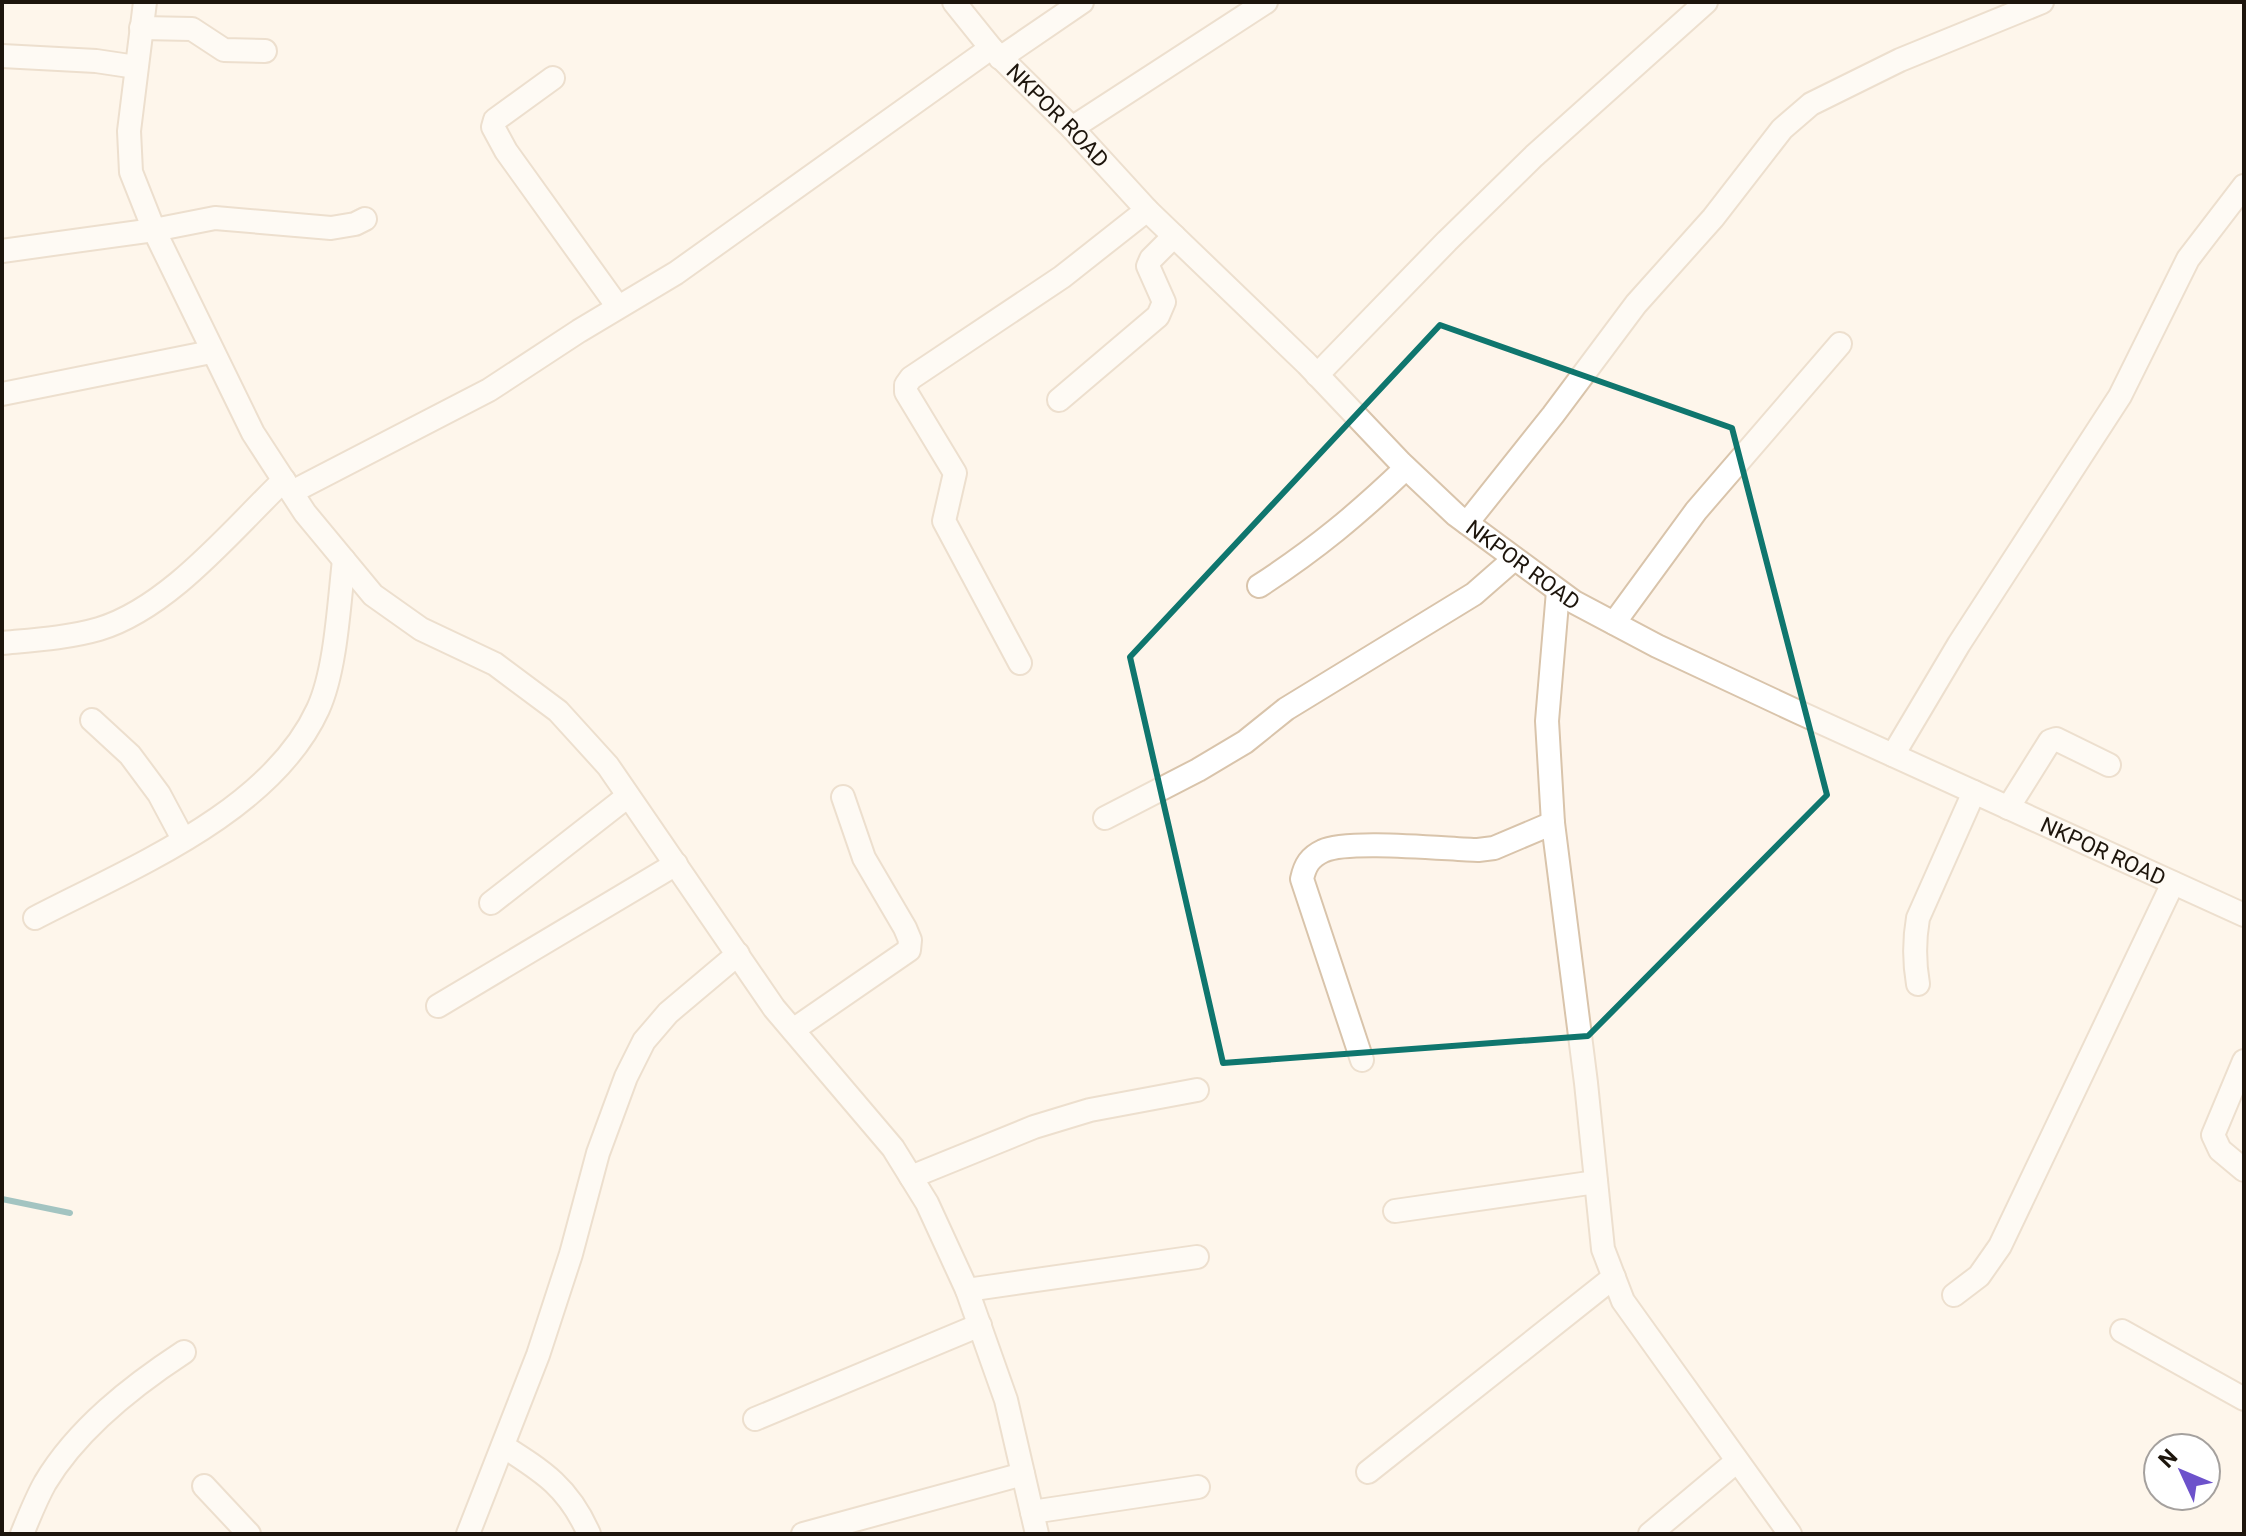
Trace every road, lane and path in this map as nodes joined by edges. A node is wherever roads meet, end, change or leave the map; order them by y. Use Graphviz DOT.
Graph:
graph roads {
  1 [pos="145,2"];
  2 [pos="954,2"];
  3 [pos="1082,2"];
  4 [pos="1266,2"];
  5 [pos="1706,2"];
  6 [pos="2042,2"];
  7 [pos="141,28"];
  8 [pos="265,51"];
  9 [pos="996,53"];
  10 [pos="2,56"];
  11 [pos="136,67"];
  12 [pos="553,78"];
  13 [pos="1072,128"];
  14 [pos="2244,186"];
  15 [pos="1147,210"];
  16 [pos="365,219"];
  17 [pos="154,230"];
  18 [pos="1174,236"];
  19 [pos="2,251"];
  20 [pos="618,307"];
  21 [pos="1840,344"];
  22 [pos="211,352"];
  23 [pos="1317,375"];
  24 [pos="2,394"];
  25 [pos="1059,400"];
  26 [pos="1406,468"];
  27 [pos="288,486"];
  28 [pos="1467,523"];
  29 [pos="1514,559"];
  30 [pos="344,560"];
  31 [pos="1259,586"];
  32 [pos="1558,591"];
  33 [pos="1614,623"];
  34 [pos="2,643"];
  35 [pos="1020,663"];
  36 [pos="92,720"];
  37 [pos="1893,755"];
  38 [pos="2109,765"];
  39 [pos="1974,792"];
  40 [pos="628,796"];
  41 [pos="843,797"];
  42 [pos="2008,808"];
  43 [pos="1105,818"];
  44 [pos="1553,823"];
  45 [pos="183,839"];
  46 [pos="676,864"];
  47 [pos="2173,883"];
  48 [pos="491,903"];
  49 [pos="2244,915"];
  50 [pos="35,918"];
  51 [pos="738,954"];
  52 [pos="1918,984"];
  53 [pos="438,1006"];
  54 [pos="793,1030"];
  55 [pos="1362,1060"];
  56 [pos="2244,1061"];
  57 [pos="1197,1090"];
  58 [pos="2244,1170"];
  59 [pos="911,1177"];
  60 [pos="1596,1182"];
  61 [pos="1395,1211"];
  62 [pos="1197,1257"];
  63 [pos="1614,1277"];
  64 [pos="967,1290"];
  65 [pos="1954,1295"];
  66 [pos="980,1325"];
  67 [pos="2122,1331"];
  68 [pos="184,1352"];
  69 [pos="2244,1399"];
  70 [pos="755,1419"];
  71 [pos="503,1446"];
  72 [pos="1737,1461"];
  73 [pos="1368,1472"];
  74 [pos="1023,1474"];
  75 [pos="204,1486"];
  76 [pos="1198,1487"];
  77 [pos="1032,1512"];
  78 [pos="22,1534"];
  79 [pos="249,1534"];
  80 [pos="468,1534"];
  81 [pos="589,1534"];
  82 [pos="803,1534"];
  83 [pos="1037,1534"];
  84 [pos="1650,1534"];
  85 [pos="1790,1534"];
  1 -- 7 [label="street"];
  2 -- 9 [label="street, NKPOR ROAD"];
  3 -- 9 [label="street"];
  4 -- 13 [label="street"];
  5 -- 23 [label="street"];
  6 -- 28 [label="street"];
  7 -- 8 [label="street"];
  7 -- 11 [label="street"];
  9 -- 13 [label="street, NKPOR ROAD"];
  9 -- 20 [label="street"];
  10 -- 11 [label="street"];
  11 -- 17 [label="street"];
  12 -- 20 [label="street"];
  13 -- 15 [label="street, NKPOR ROAD"];
  14 -- 37 [label="street"];
  15 -- 18 [label="street, NKPOR ROAD"];
  15 -- 35 [label="street"];
  16 -- 17 [label="street"];
  17 -- 19 [label="street"];
  17 -- 22 [label="street"];
  18 -- 23 [label="street, NKPOR ROAD"];
  18 -- 25 [label="street"];
  20 -- 27 [label="street"];
  21 -- 33 [label="street"];
  22 -- 24 [label="street"];
  22 -- 27 [label="street"];
  23 -- 26 [label="street, NKPOR ROAD"];
  26 -- 28 [label="street, NKPOR ROAD"];
  26 -- 31 [label="street"];
  27 -- 30 [label="street"];
  27 -- 34 [label="street"];
  28 -- 29 [label="street, NKPOR ROAD"];
  29 -- 32 [label="street, NKPOR ROAD"];
  29 -- 43 [label="street"];
  30 -- 40 [label="street"];
  30 -- 45 [label="street"];
  32 -- 33 [label="street, NKPOR ROAD"];
  32 -- 44 [label="street"];
  33 -- 37 [label="street, NKPOR ROAD"];
  36 -- 45 [label="street"];
  37 -- 39 [label="street, NKPOR ROAD"];
  38 -- 42 [label="street"];
  39 -- 42 [label="street, NKPOR ROAD"];
  39 -- 52 [label="street"];
  40 -- 46 [label="street"];
  40 -- 48 [label="street"];
  41 -- 54 [label="street"];
  42 -- 47 [label="street, NKPOR ROAD"];
  44 -- 55 [label="street"];
  44 -- 60 [label="street"];
  45 -- 50 [label="street"];
  46 -- 51 [label="street"];
  46 -- 53 [label="street"];
  47 -- 49 [label="street, NKPOR ROAD"];
  47 -- 65 [label="street"];
  51 -- 54 [label="street"];
  51 -- 71 [label="street"];
  54 -- 59 [label="street"];
  56 -- 58 [label="street"];
  57 -- 59 [label="street"];
  59 -- 64 [label="street"];
  60 -- 61 [label="street"];
  60 -- 63 [label="street"];
  62 -- 64 [label="street"];
  63 -- 72 [label="street"];
  63 -- 73 [label="street"];
  64 -- 66 [label="street"];
  66 -- 70 [label="street"];
  66 -- 74 [label="street"];
  67 -- 69 [label="street"];
  68 -- 78 [label="street"];
  71 -- 80 [label="street"];
  71 -- 81 [label="street"];
  72 -- 84 [label="street"];
  72 -- 85 [label="street"];
  74 -- 77 [label="street"];
  74 -- 82 [label="street"];
  75 -- 79 [label="street"];
  76 -- 77 [label="street"];
  77 -- 83 [label="street"];
}
